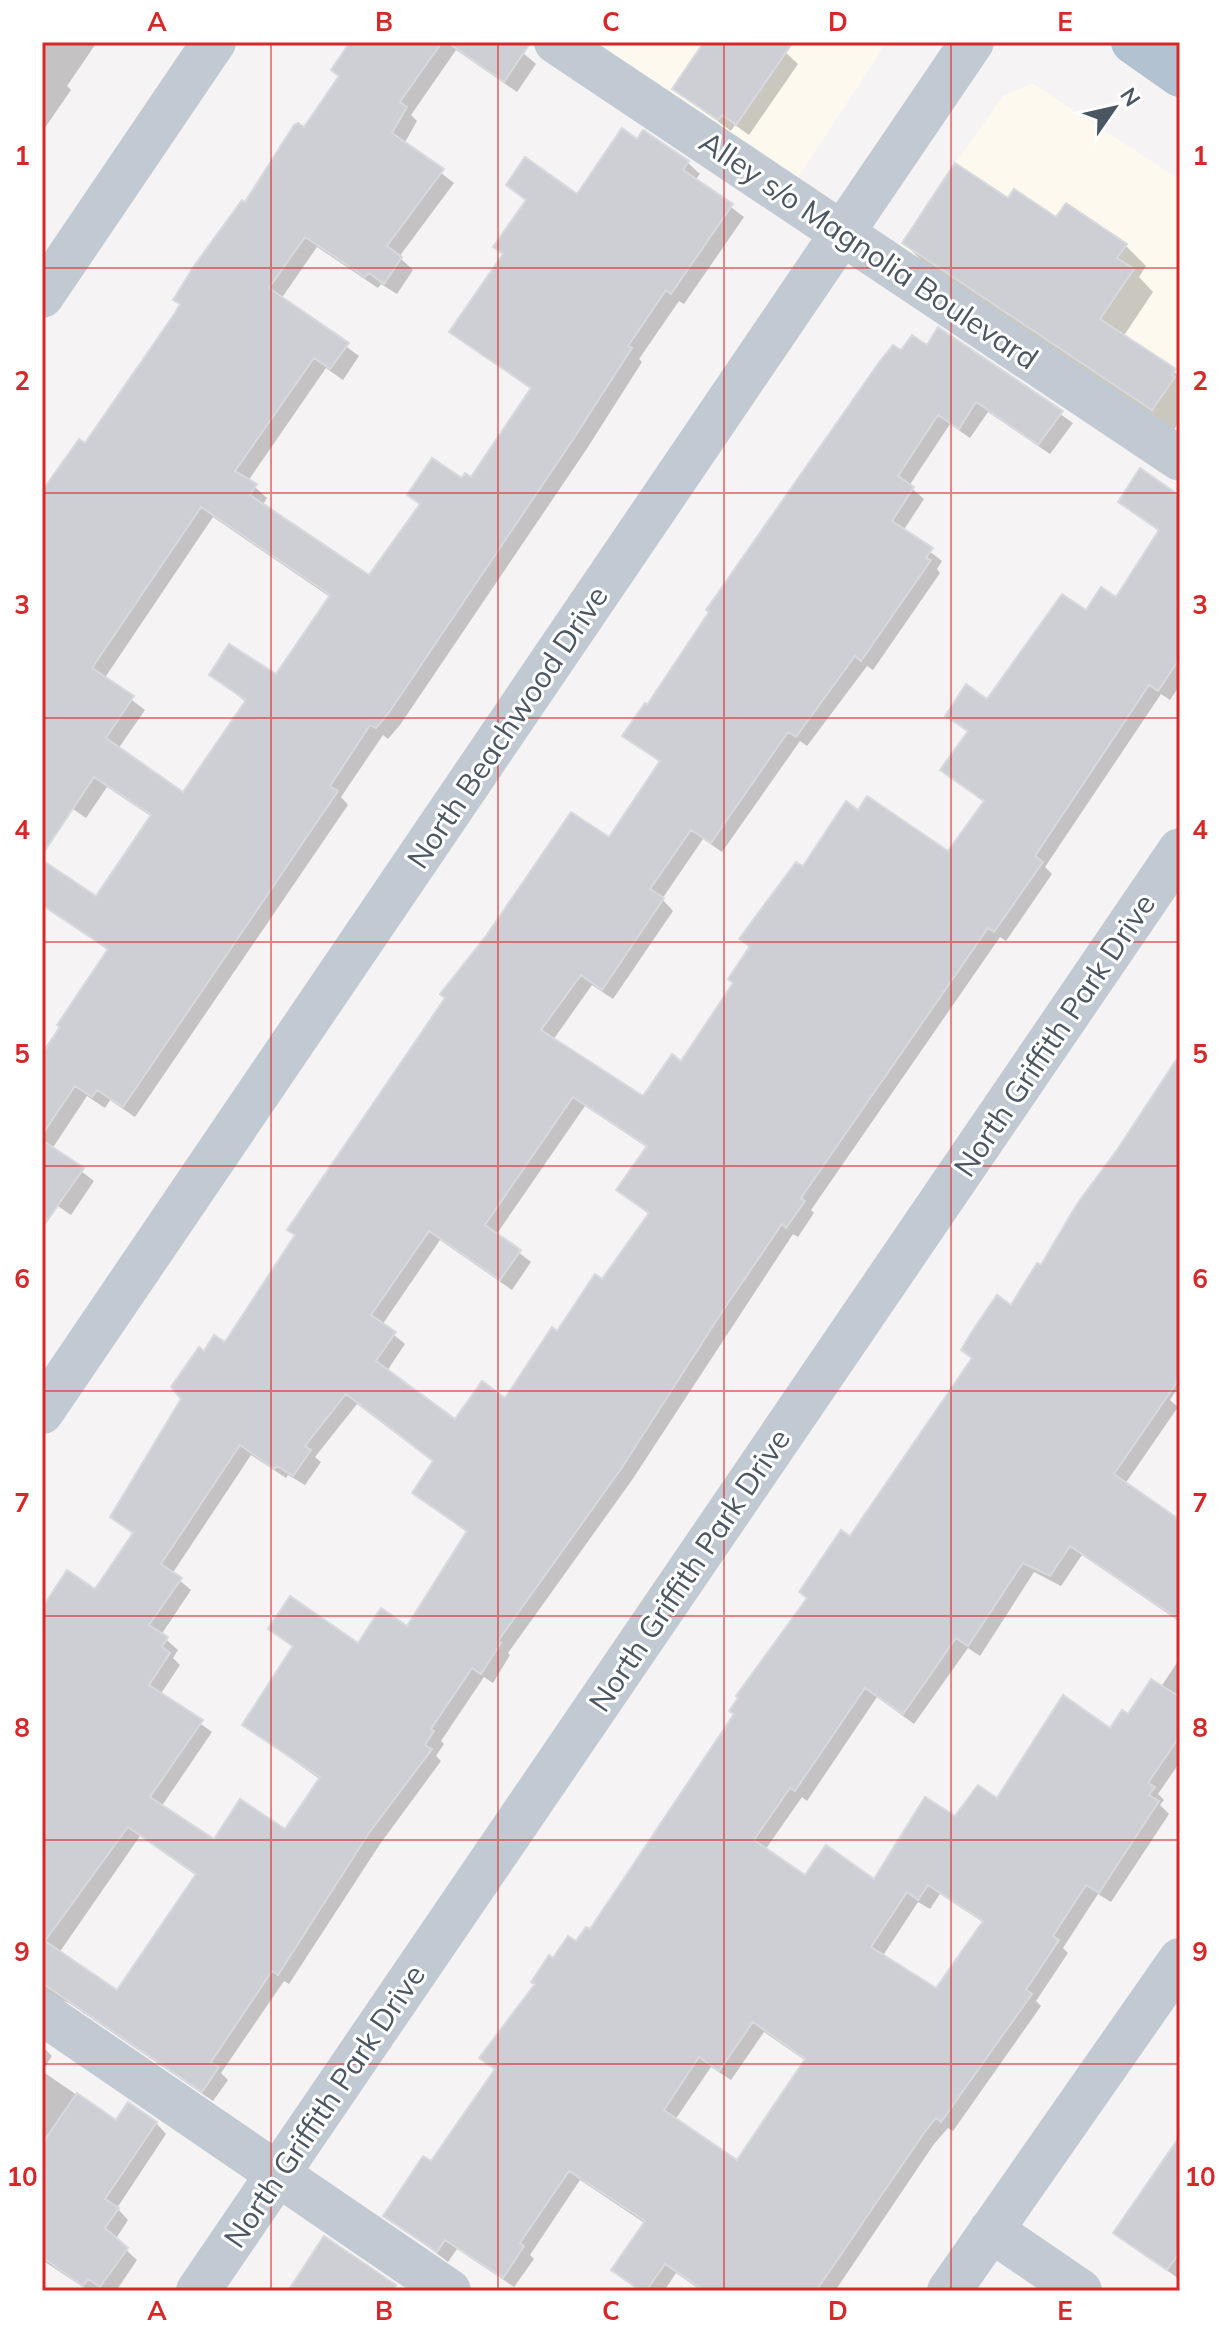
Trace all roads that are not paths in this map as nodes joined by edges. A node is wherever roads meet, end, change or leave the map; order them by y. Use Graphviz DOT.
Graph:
graph roads {
  1 [pos="214,42"];
  2 [pos="556,42"];
  3 [pos="972,42"];
  4 [pos="1133,42"];
  5 [pos="1180,75"];
  6 [pos="844,232"];
  7 [pos="42,296"];
  8 [pos="1180,459"];
  9 [pos="1180,850"];
  10 [pos="42,1412"];
  11 [pos="1180,1960"];
  12 [pos="42,2013"];
  13 [pos="276,2175"];
  14 [pos="991,2230"];
  15 [pos="198,2291"];
  16 [pos="449,2291"];
  17 [pos="949,2291"];
  18 [pos="1080,2291"];
  1 -- 7 [label="street"];
  2 -- 6 [label="street, Alley s/o Magnolia Boulevard"];
  3 -- 6 [label="street, North Beachwood Drive"];
  4 -- 5 [label="main road"];
  6 -- 8 [label="street, Alley s/o Magnolia Boulevard"];
  6 -- 10 [label="street, North Beachwood Drive"];
  9 -- 13 [label="street, North Griffith Park Drive"];
  11 -- 14 [label="street"];
  12 -- 13 [label="street"];
  13 -- 15 [label="street, North Griffith Park Drive"];
  13 -- 16 [label="street"];
  14 -- 17 [label="street"];
  14 -- 18 [label="street"];
}
